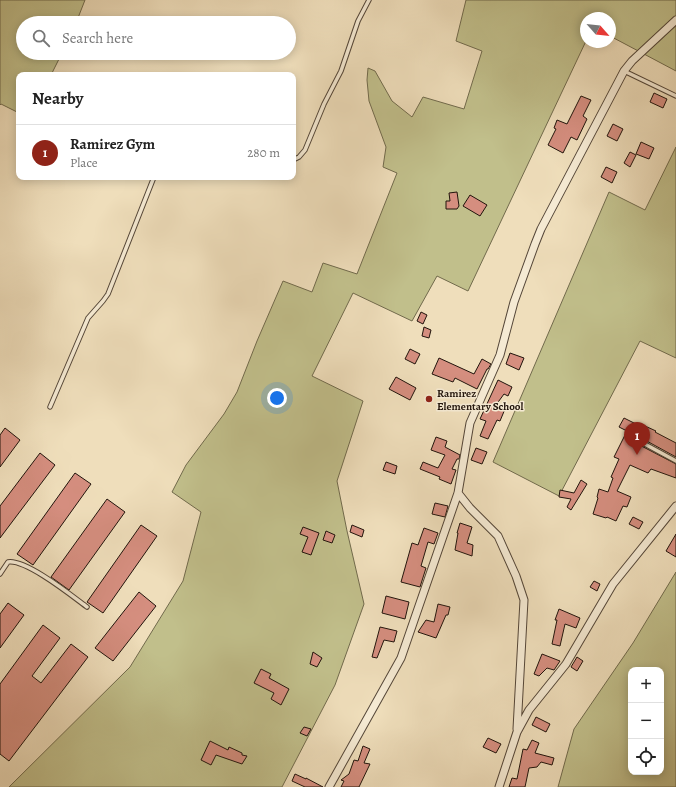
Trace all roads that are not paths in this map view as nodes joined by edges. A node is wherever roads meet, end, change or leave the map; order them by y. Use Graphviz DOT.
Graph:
graph roads {
  1 [pos="369,0"];
  2 [pos="676,20"];
  3 [pos="624,71"];
  4 [pos="676,96"];
  5 [pos="296,158"];
  6 [pos="153,180"];
  7 [pos="50,407"];
  8 [pos="630,436"];
  9 [pos="676,460"];
  10 [pos="458,492"];
  11 [pos="676,506"];
  12 [pos="0,574"];
  13 [pos="87,607"];
  14 [pos="517,732"];
  15 [pos="329,787"];
  16 [pos="499,787"];
  1 -- 5 [label="lane"];
  2 -- 3 [label="street"];
  3 -- 4 [label="lane"];
  3 -- 10 [label="street"];
  6 -- 7 [label="lane"];
  8 -- 9 [label="lane"];
  10 -- 14 [label="street"];
  10 -- 15 [label="street"];
  11 -- 14 [label="street"];
  12 -- 13 [label="lane"];
  14 -- 16 [label="street"];
}
